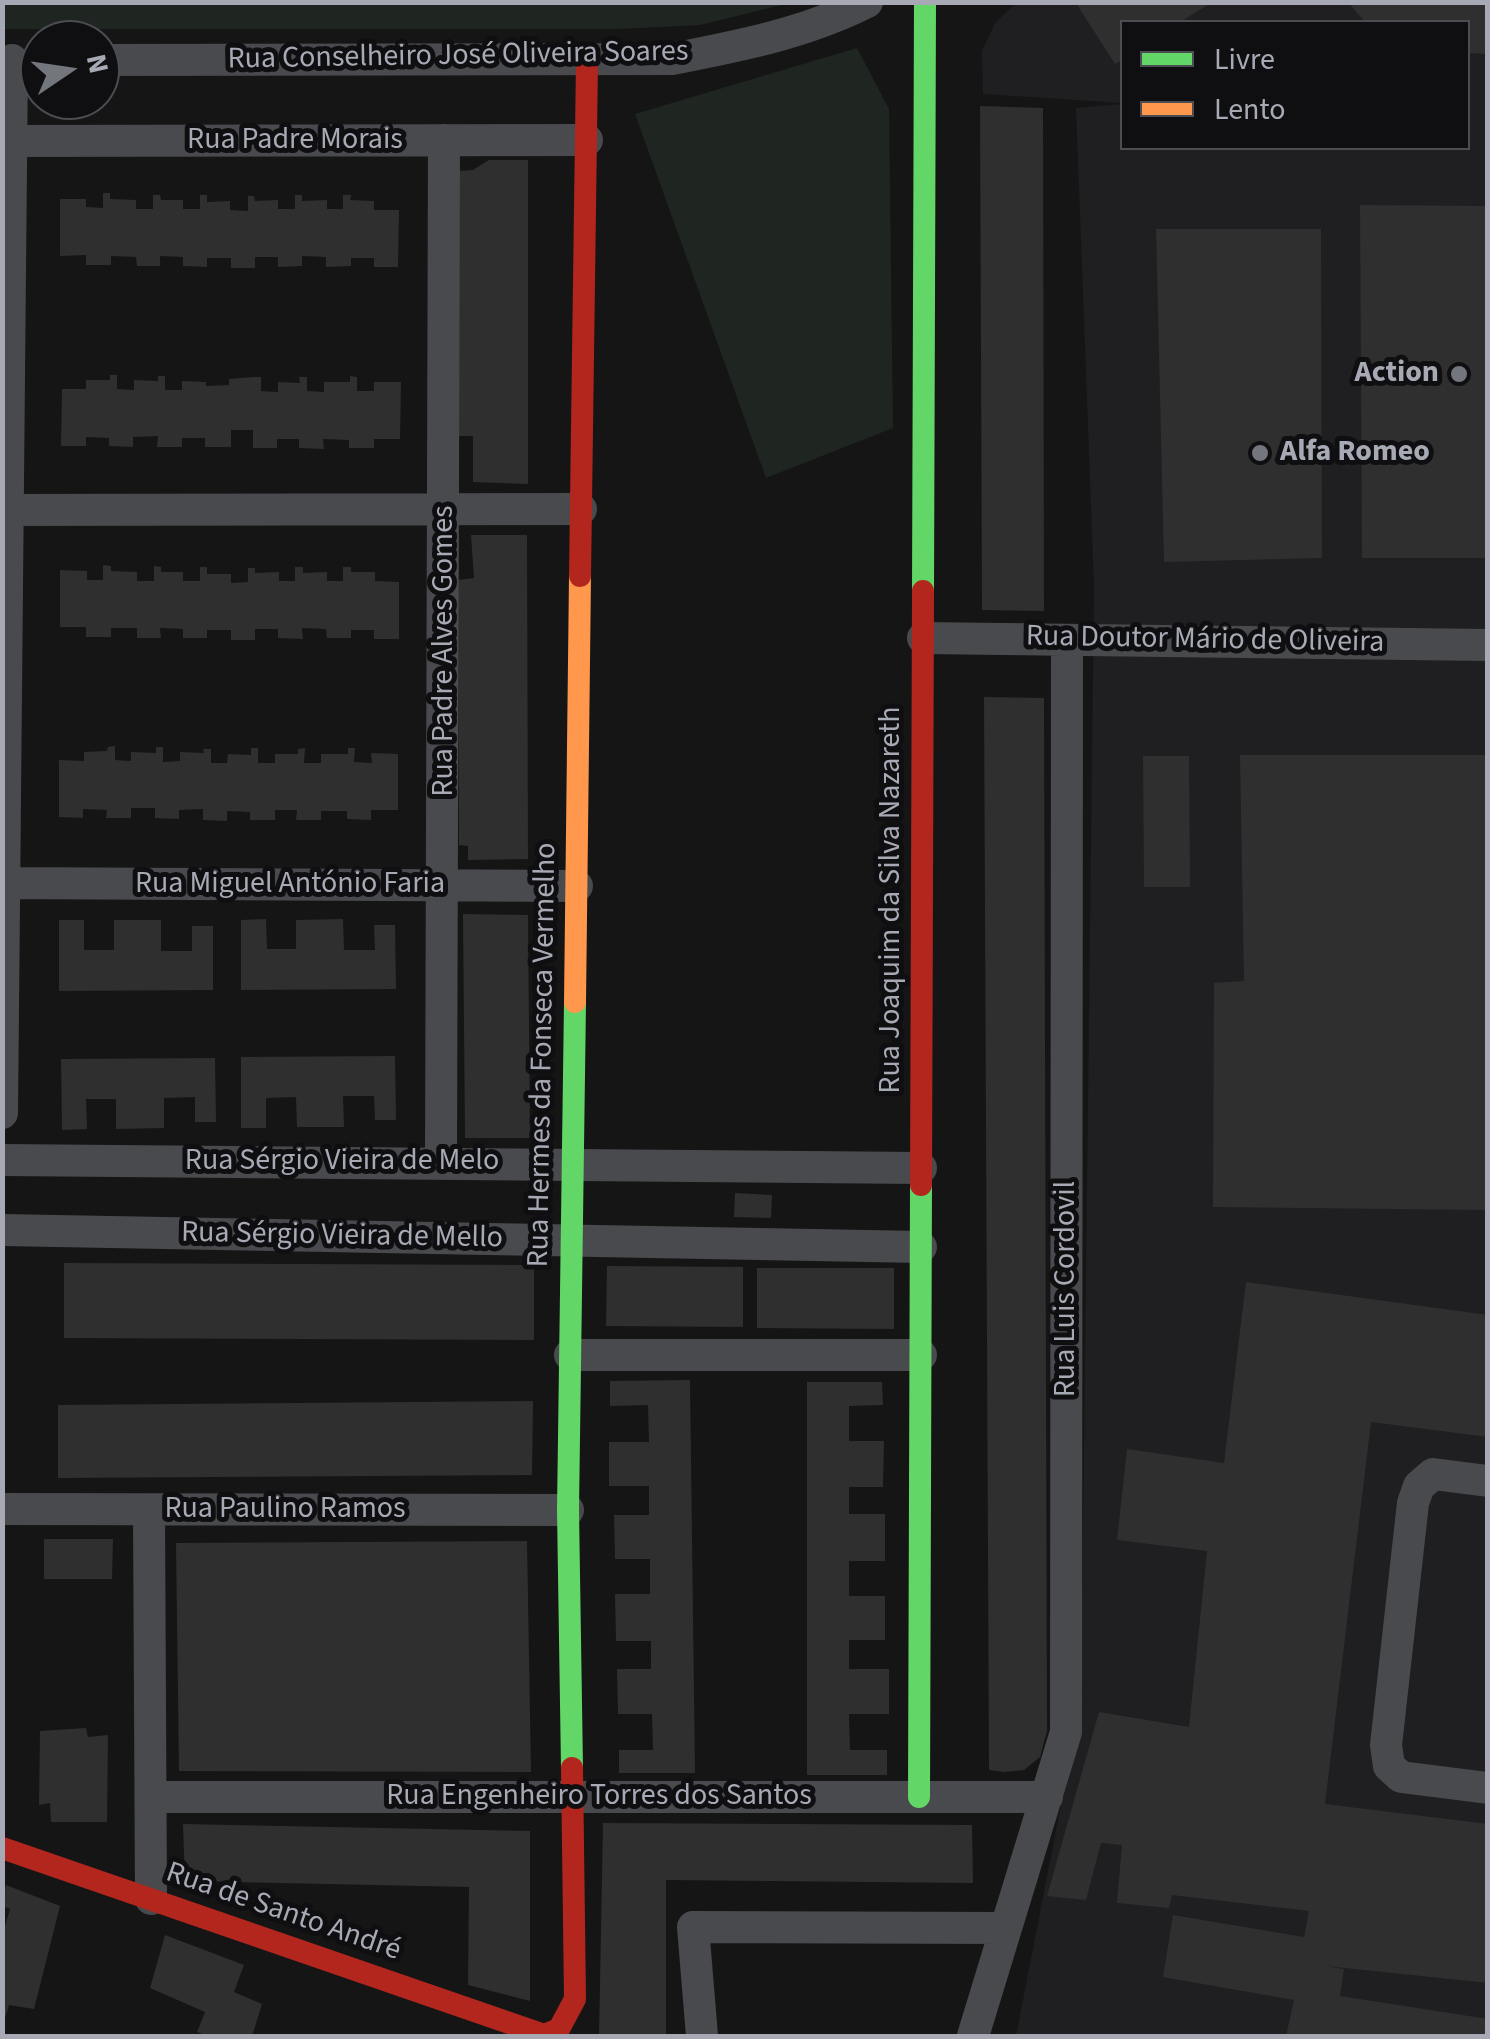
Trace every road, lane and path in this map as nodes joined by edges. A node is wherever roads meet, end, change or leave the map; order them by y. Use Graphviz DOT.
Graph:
graph roads {
  1 [pos="868,2"];
  2 [pos="925,2"];
  3 [pos="18,60"];
  4 [pos="120,60"];
  5 [pos="588,61"];
  6 [pos="444,140"];
  7 [pos="586,140"];
  8 [pos="7,142"];
  9 [pos="445,509"];
  10 [pos="581,509"];
  11 [pos="5,510"];
  12 [pos="923,638"];
  13 [pos="1068,640"];
  14 [pos="1488,645"];
  15 [pos="4,884"];
  16 [pos="444,886"];
  17 [pos="577,886"];
  18 [pos="2,1113"];
  19 [pos="2,1160"];
  20 [pos="441,1163"];
  21 [pos="573,1163"];
  22 [pos="921,1168"];
  23 [pos="2,1230"];
  24 [pos="572,1242"];
  25 [pos="921,1247"];
  26 [pos="570,1355"];
  27 [pos="921,1355"];
  28 [pos="1488,1481"];
  29 [pos="2,1510"];
  30 [pos="149,1510"];
  31 [pos="568,1510"];
  32 [pos="1488,1788"];
  33 [pos="151,1797"];
  34 [pos="919,1797"];
  35 [pos="573,1798"];
  36 [pos="1046,1798"];
  37 [pos="2,1848"];
  38 [pos="152,1899"];
  39 [pos="1006,1928"];
  40 [pos="544,2034"];
  41 [pos="702,2036"];
  42 [pos="973,2036"];
  1 -- 5 [label="street, Rua Conselheiro José Oliveira Soares"];
  2 -- 12 [label="street, Rua Joaquim da Silva Nazareth"];
  3 -- 8 [label="street"];
  4 -- 5 [label="street, Rua Conselheiro José Oliveira Soares"];
  5 -- 7 [label="street, Rua Hermes da Fonseca Vermelho"];
  6 -- 7 [label="street, Rua Padre Morais"];
  6 -- 8 [label="street, Rua Padre Morais"];
  6 -- 9 [label="street, Rua Padre Alves Gomes"];
  7 -- 10 [label="street, Rua Hermes da Fonseca Vermelho"];
  8 -- 11 [label="street"];
  9 -- 10 [label="street"];
  9 -- 11 [label="street"];
  9 -- 16 [label="street, Rua Padre Alves Gomes"];
  10 -- 17 [label="street, Rua Hermes da Fonseca Vermelho"];
  11 -- 15 [label="street"];
  12 -- 13 [label="street, Rua Doutor Mário de Oliveira"];
  12 -- 22 [label="street, Rua Joaquim da Silva Nazareth"];
  13 -- 14 [label="street, Rua Doutor Mário de Oliveira"];
  13 -- 36 [label="street, Rua Luis Cordovil"];
  15 -- 16 [label="street, Rua Miguel António Faria"];
  15 -- 18 [label="street"];
  16 -- 17 [label="street, Rua Miguel António Faria"];
  16 -- 20 [label="street, Rua Padre Alves Gomes"];
  17 -- 21 [label="street, Rua Hermes da Fonseca Vermelho"];
  19 -- 20 [label="street, Rua Sérgio Vieira de Melo"];
  20 -- 21 [label="street, Rua Sérgio Vieira de Melo"];
  21 -- 22 [label="street, Rua Sérgio Vieira de Melo"];
  21 -- 24 [label="street, Rua Hermes da Fonseca Vermelho"];
  22 -- 25 [label="street, Rua Joaquim da Silva Nazareth"];
  23 -- 24 [label="street, Rua Sérgio Vieira de Mello"];
  24 -- 25 [label="street, Rua Sérgio Vieira de Mello"];
  24 -- 26 [label="street, Rua Hermes da Fonseca Vermelho"];
  25 -- 27 [label="street, Rua Joaquim da Silva Nazareth"];
  26 -- 27 [label="street"];
  26 -- 31 [label="street, Rua Hermes da Fonseca Vermelho"];
  27 -- 34 [label="street, Rua Joaquim da Silva Nazareth"];
  28 -- 32 [label="street"];
  29 -- 30 [label="street, Rua Paulino Ramos"];
  30 -- 31 [label="street, Rua Paulino Ramos"];
  30 -- 33 [label="street"];
  31 -- 35 [label="street, Rua Hermes da Fonseca Vermelho"];
  33 -- 35 [label="street, Rua Engenheiro Torres dos Santos"];
  33 -- 38 [label="street"];
  34 -- 35 [label="street, Rua Engenheiro Torres dos Santos"];
  34 -- 36 [label="street, Rua Engenheiro Torres dos Santos"];
  35 -- 40 [label="street, Rua Hermes da Fonseca Vermelho"];
  36 -- 39 [label="street, Rua Luis Cordovil"];
  37 -- 38 [label="street, Rua de Santo André"];
  38 -- 40 [label="street, Rua de Santo André"];
  39 -- 41 [label="street"];
  39 -- 42 [label="street, Rua Luis Cordovil"];
}
